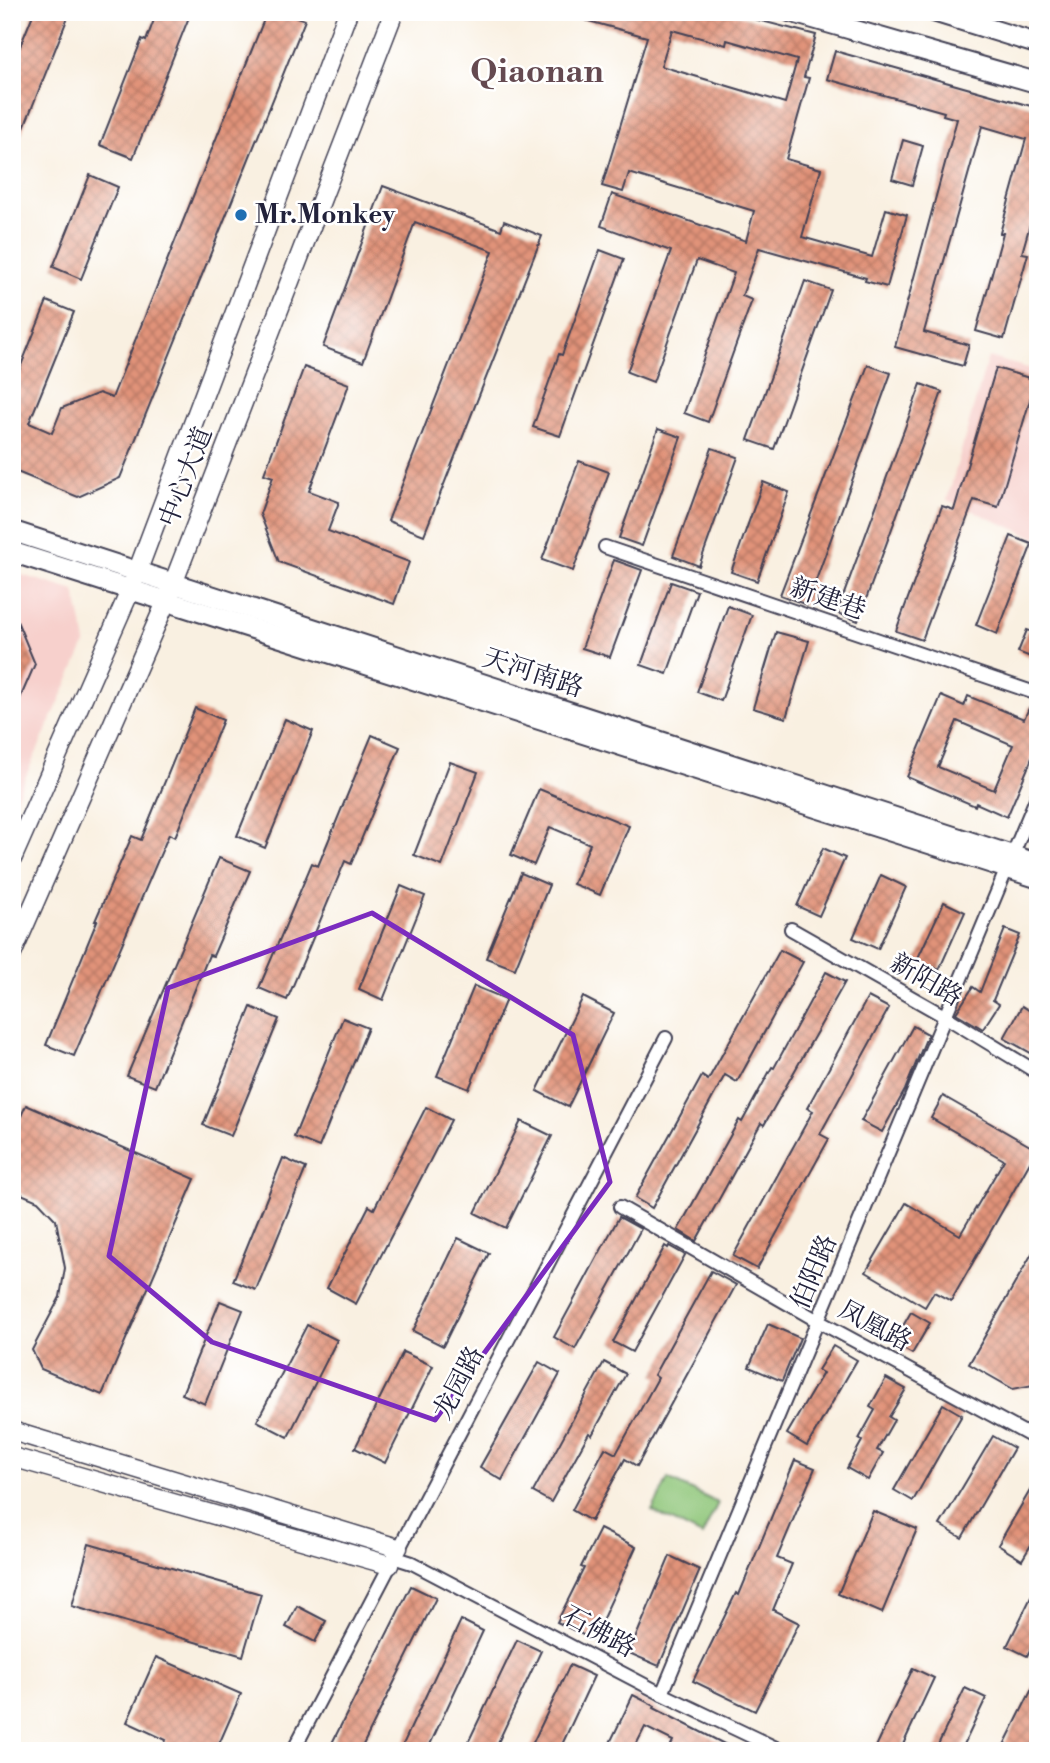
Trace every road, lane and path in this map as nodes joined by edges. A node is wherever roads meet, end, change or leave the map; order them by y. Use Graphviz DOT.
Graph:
graph roads {
  1 [pos="348,12"];
  2 [pos="394,12"];
  3 [pos="791,12"];
  4 [pos="935,12"];
  5 [pos="1038,44"];
  6 [pos="1038,83"];
  7 [pos="12,531"];
  8 [pos="605,547"];
  9 [pos="12,552"];
  10 [pos="137,571"];
  11 [pos="130,591"];
  12 [pos="169,593"];
  13 [pos="1038,694"];
  14 [pos="1038,794"];
  15 [pos="12,859"];
  16 [pos="1009,861"];
  17 [pos="1038,864"];
  18 [pos="1038,878"];
  19 [pos="791,929"];
  20 [pos="12,954"];
  21 [pos="946,1017"];
  22 [pos="666,1038"];
  23 [pos="1038,1073"];
  24 [pos="620,1208"];
  25 [pos="818,1321"];
  26 [pos="12,1431"];
  27 [pos="1038,1440"];
  28 [pos="12,1457"];
  29 [pos="394,1556"];
  30 [pos="662,1694"];
  31 [pos="293,1751"];
  32 [pos="782,1751"];
  1 -- 10 [label="main road, 中心大道"];
  2 -- 12 [label="main road, 中心大道"];
  3 -- 6 [label="main road"];
  4 -- 5 [label="main road"];
  7 -- 10 [label="main road, 天河南路"];
  8 -- 13 [label="street, 新建巷"];
  9 -- 11 [label="main road, 天河南路"];
  10 -- 11 [label="main road, 中心大道"];
  10 -- 12 [label="main road, 天河南路"];
  11 -- 12 [label="main road, 天河南路"];
  11 -- 15 [label="main road, 中心大道"];
  12 -- 16 [label="main road, 天河南路"];
  12 -- 20 [label="main road, 中心大道"];
  14 -- 16 [label="street, 伯阳路"];
  16 -- 17 [label="main road, 天河南路"];
  16 -- 18 [label="main road, 天河南路"];
  16 -- 21 [label="street, 伯阳路"];
  19 -- 21 [label="street, 新阳路"];
  21 -- 23 [label="street, 新阳路"];
  21 -- 25 [label="street, 伯阳路"];
  22 -- 29 [label="street, 龙园路"];
  24 -- 25 [label="street, 凤凰路"];
  25 -- 27 [label="street, 凤凰路"];
  25 -- 30 [label="street, 伯阳路"];
  26 -- 29 [label="main road, 石佛路"];
  28 -- 29 [label="main road, 石佛路"];
  29 -- 30 [label="street, 石佛路"];
  29 -- 31 [label="street, 龙园路"];
  30 -- 32 [label="street, 石佛路"];
}
